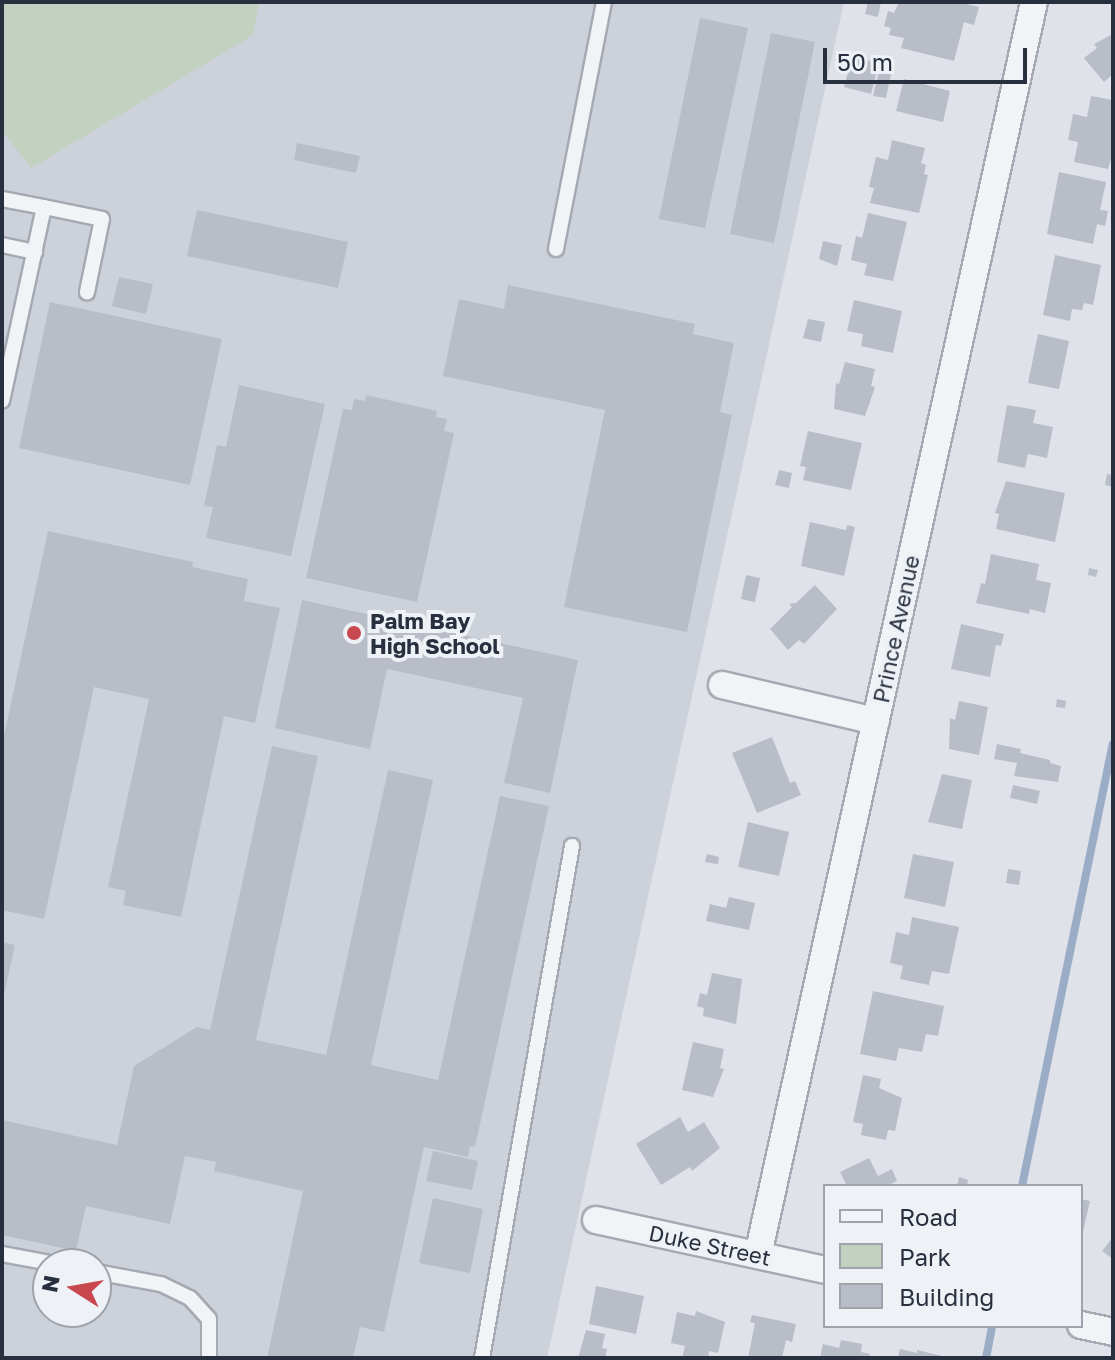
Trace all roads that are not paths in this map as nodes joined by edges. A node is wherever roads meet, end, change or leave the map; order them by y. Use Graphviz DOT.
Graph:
graph roads {
  1 [pos="604,2"];
  2 [pos="1034,2"];
  3 [pos="2,199"];
  4 [pos="44,207"];
  5 [pos="2,245"];
  6 [pos="556,249"];
  7 [pos="35,252"];
  8 [pos="87,292"];
  9 [pos="2,401"];
  10 [pos="722,685"];
  11 [pos="876,721"];
  12 [pos="572,846"];
  13 [pos="596,1220"];
  14 [pos="2,1254"];
  15 [pos="758,1255"];
  16 [pos="32,1260"];
  17 [pos="823,1270"];
  18 [pos="112,1275"];
  19 [pos="1083,1325"];
  20 [pos="1113,1332"];
  21 [pos="209,1358"];
  22 [pos="482,1358"];
  1 -- 6 [label="lane"];
  2 -- 11 [label="street, Prince Avenue"];
  3 -- 4 [label="lane"];
  4 -- 7 [label="lane"];
  4 -- 8 [label="lane"];
  5 -- 7 [label="lane"];
  7 -- 9 [label="lane"];
  10 -- 11 [label="street"];
  11 -- 15 [label="street, Prince Avenue"];
  12 -- 22 [label="lane"];
  13 -- 15 [label="street, Duke Street"];
  14 -- 16 [label="lane"];
  15 -- 17 [label="street, Duke Street"];
  18 -- 21 [label="lane"];
  19 -- 20 [label="street"];
}
